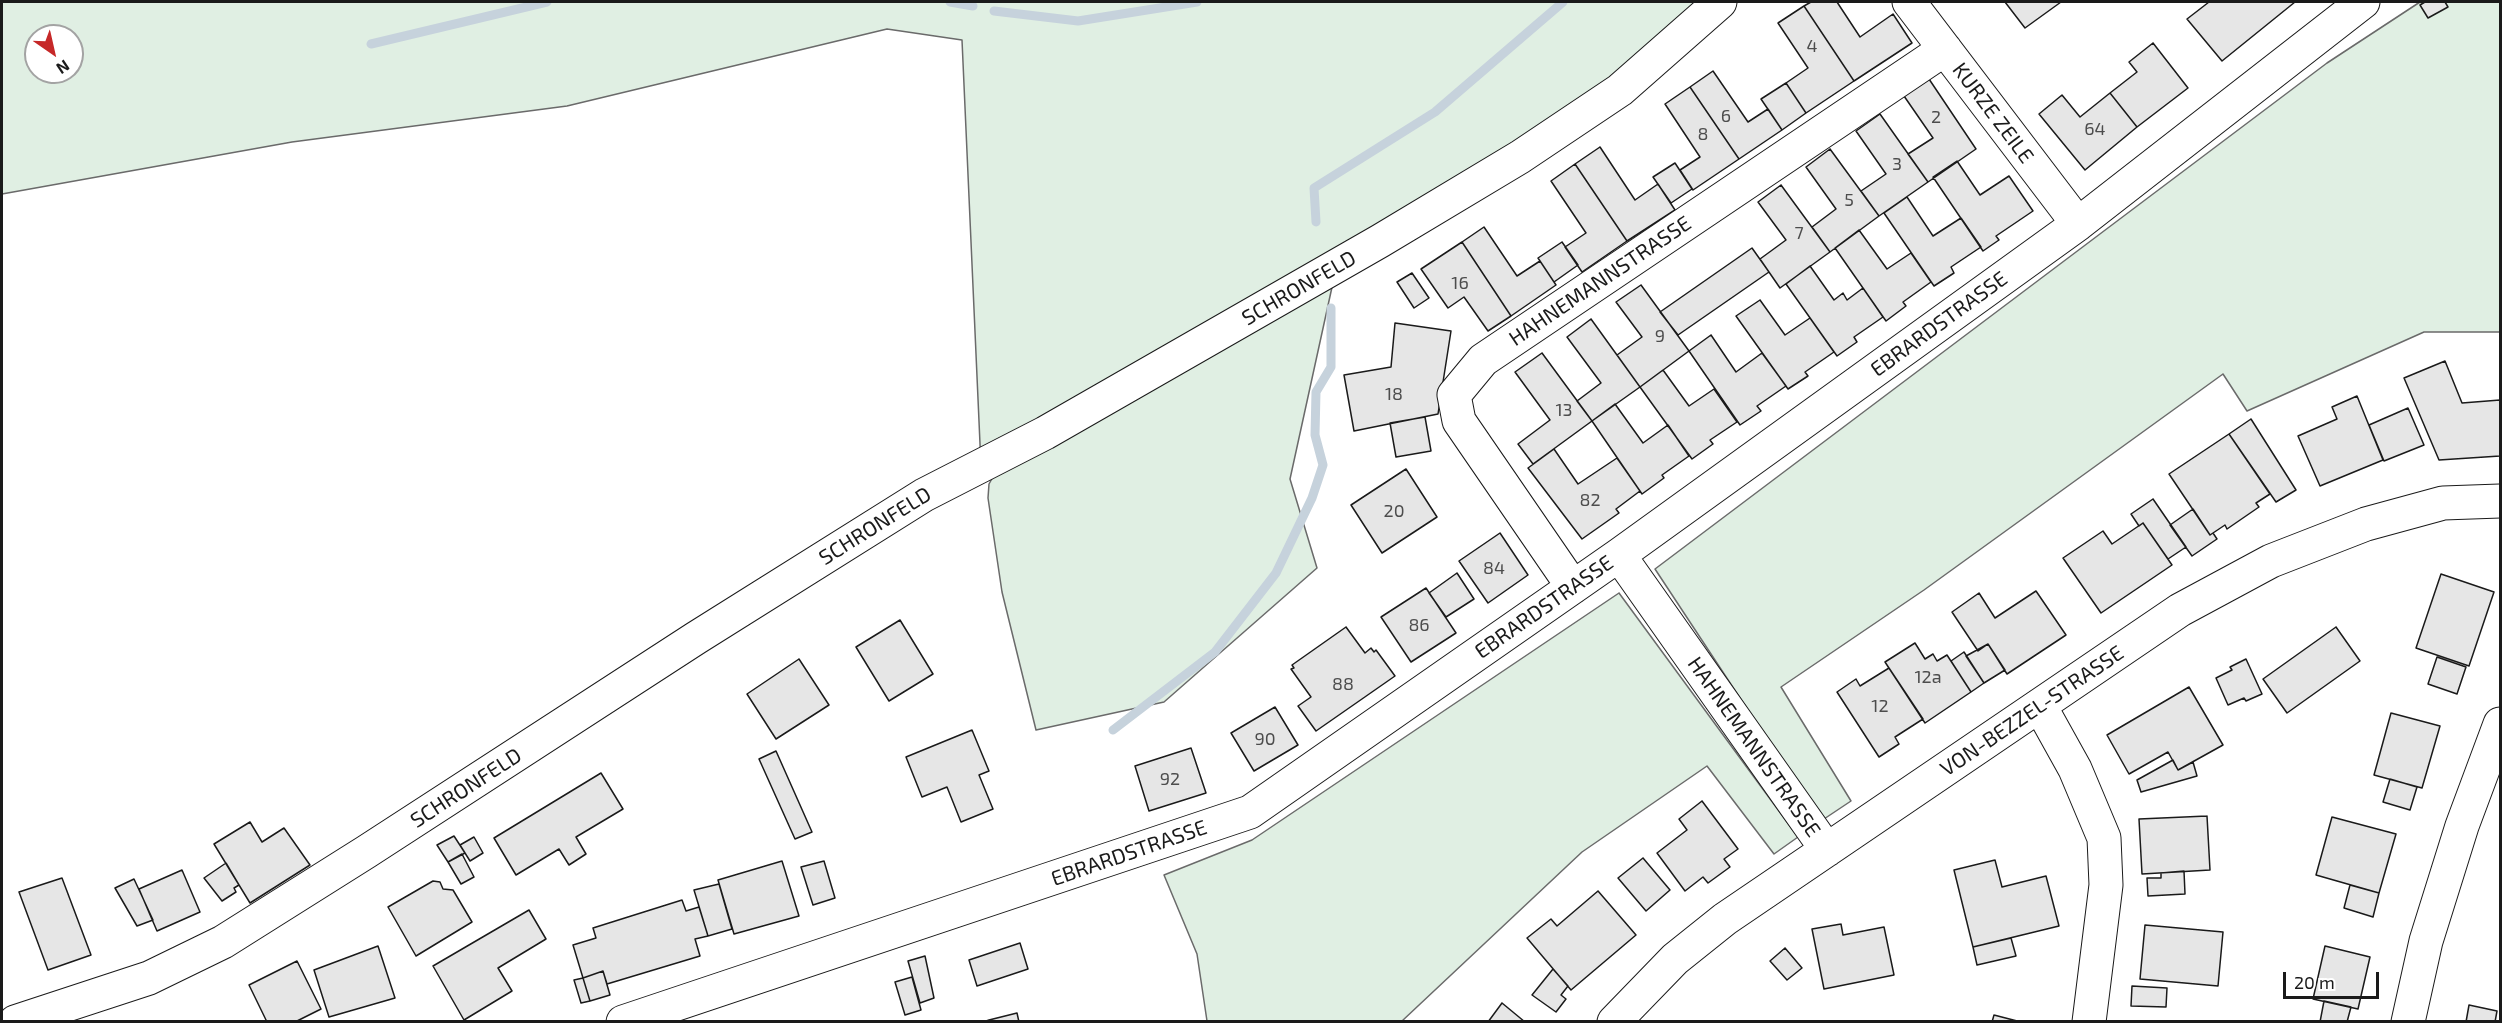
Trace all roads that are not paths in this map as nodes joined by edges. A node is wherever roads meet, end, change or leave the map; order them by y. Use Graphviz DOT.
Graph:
graph roads {
  1 [pos="1720,2"];
  2 [pos="1909,2"];
  3 [pos="2357,3"];
  4 [pos="1945,49"];
  5 [pos="2078,224"];
  6 [pos="2500,501"];
  7 [pos="1619,555"];
  8 [pos="1573,587"];
  9 [pos="2040,706"];
  10 [pos="2500,724"];
  11 [pos="1827,850"];
  12 [pos="15,1022"];
  13 [pos="623,1022"];
  14 [pos="1614,1022"];
  15 [pos="2089,1022"];
  16 [pos="2408,1022"];
  1 -- 12 [label="street, SCHRONFELD"];
  2 -- 4 [label="street, KURZE ZEILE"];
  3 -- 5 [label="street, EBRARDSTRASSE"];
  4 -- 5 [label="street, KURZE ZEILE"];
  4 -- 8 [label="street, HAHNEMANNSTRASSE"];
  5 -- 7 [label="street, EBRARDSTRASSE"];
  6 -- 9 [label="street, VON-BEZZEL-STRASSE"];
  7 -- 8 [label="street, EBRARDSTRASSE"];
  7 -- 11 [label="street, HAHNEMANNSTRASSE"];
  8 -- 13 [label="street, EBRARDSTRASSE"];
  9 -- 11 [label="street, VON-BEZZEL-STRASSE"];
  9 -- 15 [label="street"];
  10 -- 16 [label="street"];
  11 -- 14 [label="street, VON-BEZZEL-STRASSE"];
}
